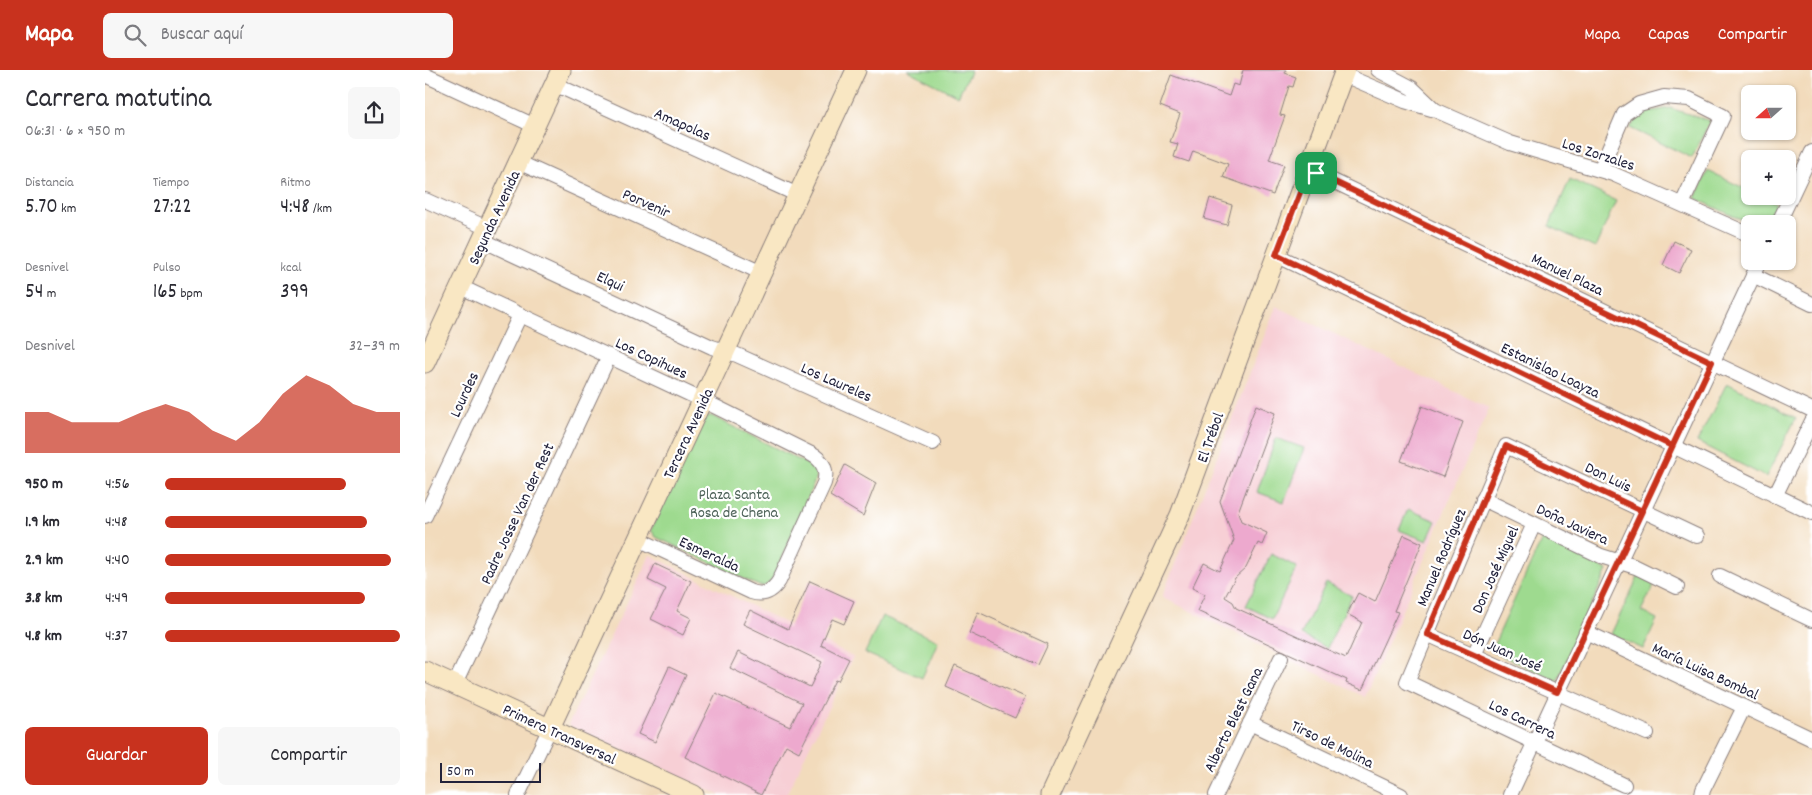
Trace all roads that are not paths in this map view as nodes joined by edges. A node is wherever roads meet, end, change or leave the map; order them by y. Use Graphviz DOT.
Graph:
graph roads {
  1 [pos="856,70"];
  2 [pos="1378,70"];
  3 [pos="1344,72"];
  4 [pos="425,76"];
  5 [pos="558,77"];
  6 [pos="1435,110"];
  7 [pos="535,126"];
  8 [pos="1812,152"];
  9 [pos="518,162"];
  10 [pos="1309,169"];
  11 [pos="1601,170"];
  12 [pos="798,195"];
  13 [pos="425,200"];
  14 [pos="1682,204"];
  15 [pos="1782,215"];
  16 [pos="1741,231"];
  17 [pos="485,234"];
  18 [pos="1276,255"];
  19 [pos="1756,270"];
  20 [pos="761,273"];
  21 [pos="1753,275"];
  22 [pos="461,287"];
  23 [pos="1812,304"];
  24 [pos="520,315"];
  25 [pos="725,351"];
  26 [pos="609,356"];
  27 [pos="1712,362"];
  28 [pos="425,363"];
  29 [pos="702,400"];
  30 [pos="1812,410"];
  31 [pos="1812,420"];
  32 [pos="933,443"];
  33 [pos="1506,446"];
  34 [pos="1672,446"];
  35 [pos="1775,496"];
  36 [pos="1483,499"];
  37 [pos="1642,511"];
  38 [pos="1812,513"];
  39 [pos="425,516"];
  40 [pos="1534,524"];
  41 [pos="1697,536"];
  42 [pos="638,539"];
  43 [pos="1619,561"];
  44 [pos="1720,576"];
  45 [pos="1677,587"];
  46 [pos="767,592"];
  47 [pos="1812,620"];
  48 [pos="1586,632"];
  49 [pos="1427,634"];
  50 [pos="1474,655"];
  51 [pos="1281,658"];
  52 [pos="425,671"];
  53 [pos="1407,682"];
  54 [pos="455,684"];
  55 [pos="1557,692"];
  56 [pos="1744,707"];
  57 [pos="1250,723"];
  58 [pos="550,728"];
  59 [pos="1647,733"];
  60 [pos="1812,740"];
  61 [pos="1534,743"];
  62 [pos="1624,785"];
  63 [pos="518,795"];
  64 [pos="694,795"];
  65 [pos="1050,795"];
  66 [pos="1215,795"];
  67 [pos="1401,795"];
  68 [pos="1509,795"];
  69 [pos="1703,795"];
  1 -- 12 [label="street, Tercera Avenida"];
  2 -- 6 [label="street, Los Zorzales"];
  3 -- 6 [label="street, Los Zorzales"];
  3 -- 10 [label="street, El Trébol"];
  4 -- 7 [label="street"];
  5 -- 7 [label="street, Segunda Avenida"];
  5 -- 12 [label="street, Amapolas"];
  6 -- 11 [label="street, Los Zorzales"];
  7 -- 9 [label="street, Segunda Avenida"];
  8 -- 15 [label="street"];
  9 -- 17 [label="street, Segunda Avenida"];
  9 -- 20 [label="street, Porvenir"];
  10 -- 18 [label="street, El Trébol"];
  10 -- 27 [label="street, Manuel Plaza"];
  11 -- 14 [label="street, Los Zorzales"];
  11 -- 14 [label="street"];
  12 -- 20 [label="street, Tercera Avenida"];
  13 -- 17 [label="street, Elqui"];
  14 -- 16 [label="street, Los Zorzales"];
  17 -- 22 [label="street, Segunda Avenida"];
  17 -- 25 [label="street, Elqui"];
  18 -- 34 [label="street, Estanislao Loayza"];
  18 -- 65 [label="street, El Trébol"];
  19 -- 21 [label="street"];
  20 -- 25 [label="street, Tercera Avenida"];
  21 -- 23 [label="street"];
  21 -- 27 [label="street"];
  22 -- 24 [label="street, Los Copihues"];
  22 -- 28 [label="street, Segunda Avenida"];
  24 -- 26 [label="street, Los Copihues"];
  24 -- 39 [label="street, Lourdes"];
  25 -- 29 [label="street, Tercera Avenida"];
  25 -- 32 [label="street, Los Laureles"];
  26 -- 29 [label="street, Los Copihues"];
  26 -- 54 [label="street, Padre Josse Van der Rest"];
  27 -- 30 [label="street, Manuel Plaza"];
  27 -- 34 [label="street"];
  29 -- 42 [label="street, Tercera Avenida"];
  29 -- 46 [label="street, Los Copihues"];
  31 -- 35 [label="street"];
  33 -- 36 [label="street, Manuel Rodríguez"];
  33 -- 37 [label="street, Don Luis"];
  34 -- 35 [label="street, Estanislao Loayza"];
  34 -- 37 [label="street"];
  35 -- 38 [label="street, Estanislao Loayza"];
  36 -- 40 [label="street, Doña Javiera"];
  36 -- 49 [label="street, Manuel Rodríguez"];
  37 -- 41 [label="street, Don Luis"];
  37 -- 43 [label="street"];
  40 -- 43 [label="street, Doña Javiera"];
  40 -- 50 [label="street, Don José Miguel"];
  42 -- 46 [label="street, Esmeralda"];
  42 -- 58 [label="street, Tercera Avenida"];
  43 -- 45 [label="street, Doña Javiera"];
  43 -- 48 [label="street"];
  44 -- 47 [label="street"];
  48 -- 55 [label="street"];
  48 -- 56 [label="street, María Luisa Bombal"];
  49 -- 50 [label="street, Dón Juan José"];
  49 -- 53 [label="street, Manuel Rodríguez"];
  50 -- 55 [label="street, Dón Juan José"];
  51 -- 57 [label="street, Alberto Blest Gana"];
  52 -- 54 [label="street, Primera Transversal"];
  53 -- 61 [label="street, Los Carrera"];
  54 -- 58 [label="street, Primera Transversal"];
  55 -- 59 [label="street, Dón Juan José"];
  55 -- 61 [label="street"];
  56 -- 60 [label="street, María Luisa Bombal"];
  56 -- 69 [label="street"];
  57 -- 66 [label="street, Alberto Blest Gana"];
  57 -- 67 [label="street, Tirso de Molina"];
  58 -- 63 [label="street, Tercera Avenida"];
  58 -- 64 [label="street, Primera Transversal"];
  61 -- 62 [label="street, Los Carrera"];
  61 -- 68 [label="street"];
}
